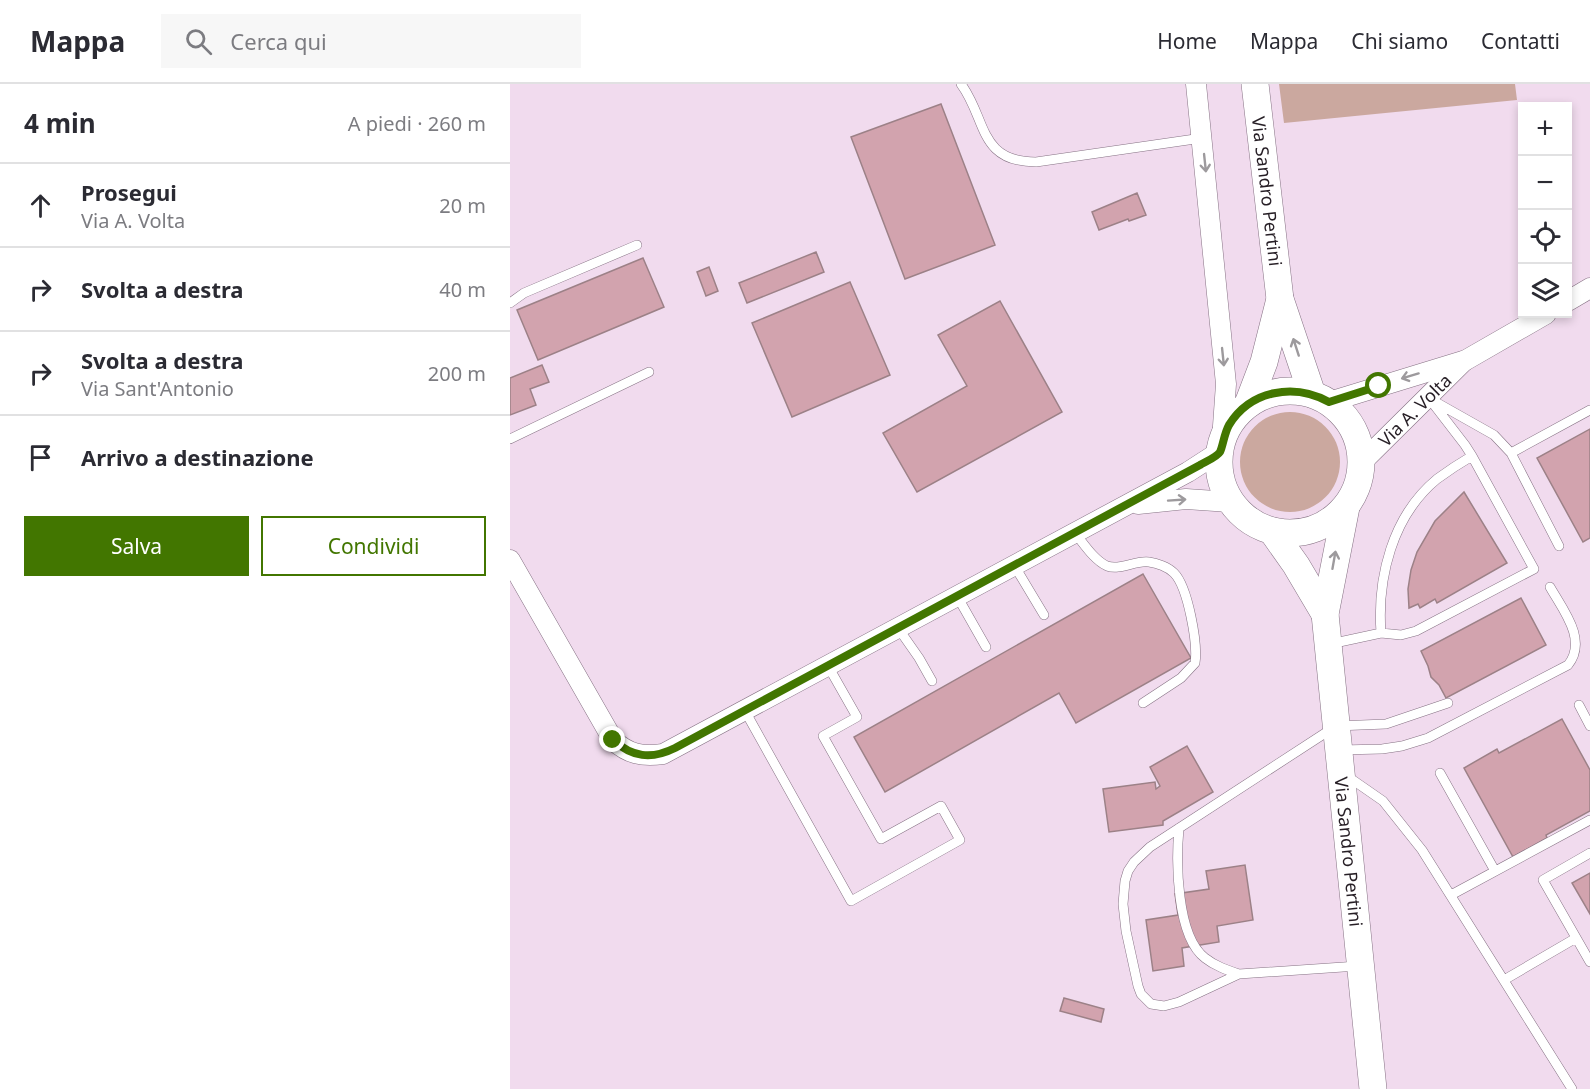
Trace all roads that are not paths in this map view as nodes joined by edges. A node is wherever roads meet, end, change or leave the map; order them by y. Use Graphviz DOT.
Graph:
graph roads {
  1 [pos="961,84"];
  2 [pos="1196,84"];
  3 [pos="1255,84"];
  4 [pos="1202,138"];
  5 [pos="637,244"];
  6 [pos="1590,288"];
  7 [pos="1280,299"];
  8 [pos="1572,299"];
  9 [pos="510,303"];
  10 [pos="1539,318"];
  11 [pos="1466,360"];
  12 [pos="649,372"];
  13 [pos="1428,397"];
  14 [pos="1320,398"];
  15 [pos="1248,404"];
  16 [pos="1590,410"];
  17 [pos="510,439"];
  18 [pos="1221,446"];
  19 [pos="1511,453"];
  20 [pos="1472,456"];
  21 [pos="1362,462"];
  22 [pos="1230,502"];
  23 [pos="1123,506"];
  24 [pos="1346,507"];
  25 [pos="1272,531"];
  26 [pos="1075,532"];
  27 [pos="1559,546"];
  28 [pos="510,560"];
  29 [pos="1014,565"];
  30 [pos="1550,587"];
  31 [pos="957,596"];
  32 [pos="1324,614"];
  33 [pos="1044,615"];
  34 [pos="898,628"];
  35 [pos="1381,633"];
  36 [pos="1328,645"];
  37 [pos="986,647"];
  38 [pos="828,666"];
  39 [pos="932,681"];
  40 [pos="1448,702"];
  41 [pos="1143,703"];
  42 [pos="1579,705"];
  43 [pos="745,711"];
  44 [pos="1590,726"];
  45 [pos="1338,749"];
  46 [pos="1440,774"];
  47 [pos="1590,820"];
  48 [pos="1179,828"];
  49 [pos="1590,853"];
  50 [pos="1495,871"];
  51 [pos="1451,894"];
  52 [pos="1576,938"];
  53 [pos="1590,962"];
  54 [pos="1360,966"];
  55 [pos="1239,974"];
  56 [pos="1504,980"];
  57 [pos="1373,1089"];
  58 [pos="1572,1089"];
  1 -- 4 [label="lane"];
  2 -- 4 [label="street"];
  3 -- 7 [label="main road, Via Sandro Pertini"];
  4 -- 18 [label="street, one-way"];
  5 -- 9 [label="lane"];
  6 -- 8 [label="street"];
  14 -- 7 [label="main road, Via Sandro Pertini, one-way"];
  7 -- 15 [label="main road, Via Sandro Pertini"];
  10 -- 11 [label="street, Via A. Volta"];
  11 -- 13 [label="street, Via A. Volta"];
  11 -- 14 [label="street, Via A. Volta, one-way"];
  12 -- 17 [label="lane"];
  13 -- 19 [label="lane"];
  13 -- 20 [label="lane"];
  13 -- 21 [label="street, Via A. Volta"];
  14 -- 15 [label="main road"];
  14 -- 21 [label="main road"];
  15 -- 18 [label="main road"];
  16 -- 19 [label="lane"];
  18 -- 22 [label="main road"];
  18 -- 23 [label="street"];
  19 -- 27 [label="lane"];
  20 -- 35 [label="lane"];
  20 -- 35 [label="lane"];
  21 -- 24 [label="main road"];
  23 -- 22 [label="street, one-way"];
  22 -- 25 [label="main road"];
  23 -- 26 [label="street"];
  24 -- 25 [label="main road"];
  32 -- 24 [label="main road, Via Sandro Pertini, one-way"];
  25 -- 32 [label="main road, Via Sandro Pertini"];
  26 -- 29 [label="street"];
  26 -- 41 [label="lane"];
  28 -- 43 [label="street"];
  29 -- 31 [label="street"];
  29 -- 33 [label="lane"];
  30 -- 45 [label="lane"];
  31 -- 34 [label="street"];
  31 -- 37 [label="lane"];
  32 -- 36 [label="main road, Via Sandro Pertini"];
  34 -- 38 [label="street"];
  34 -- 39 [label="lane"];
  35 -- 36 [label="lane"];
  36 -- 45 [label="main road, Via Sandro Pertini"];
  38 -- 43 [label="street"];
  38 -- 43 [label="lane"];
  40 -- 45 [label="lane"];
  42 -- 44 [label="lane"];
  45 -- 48 [label="lane"];
  45 -- 51 [label="lane"];
  45 -- 54 [label="main road, Via Sandro Pertini"];
  46 -- 50 [label="lane"];
  47 -- 50 [label="lane"];
  48 -- 55 [label="lane"];
  48 -- 55 [label="lane"];
  49 -- 52 [label="lane"];
  50 -- 51 [label="lane"];
  51 -- 56 [label="lane"];
  52 -- 53 [label="lane"];
  52 -- 56 [label="lane"];
  54 -- 55 [label="lane"];
  54 -- 57 [label="main road, Via Sandro Pertini"];
  56 -- 58 [label="lane"];
}
